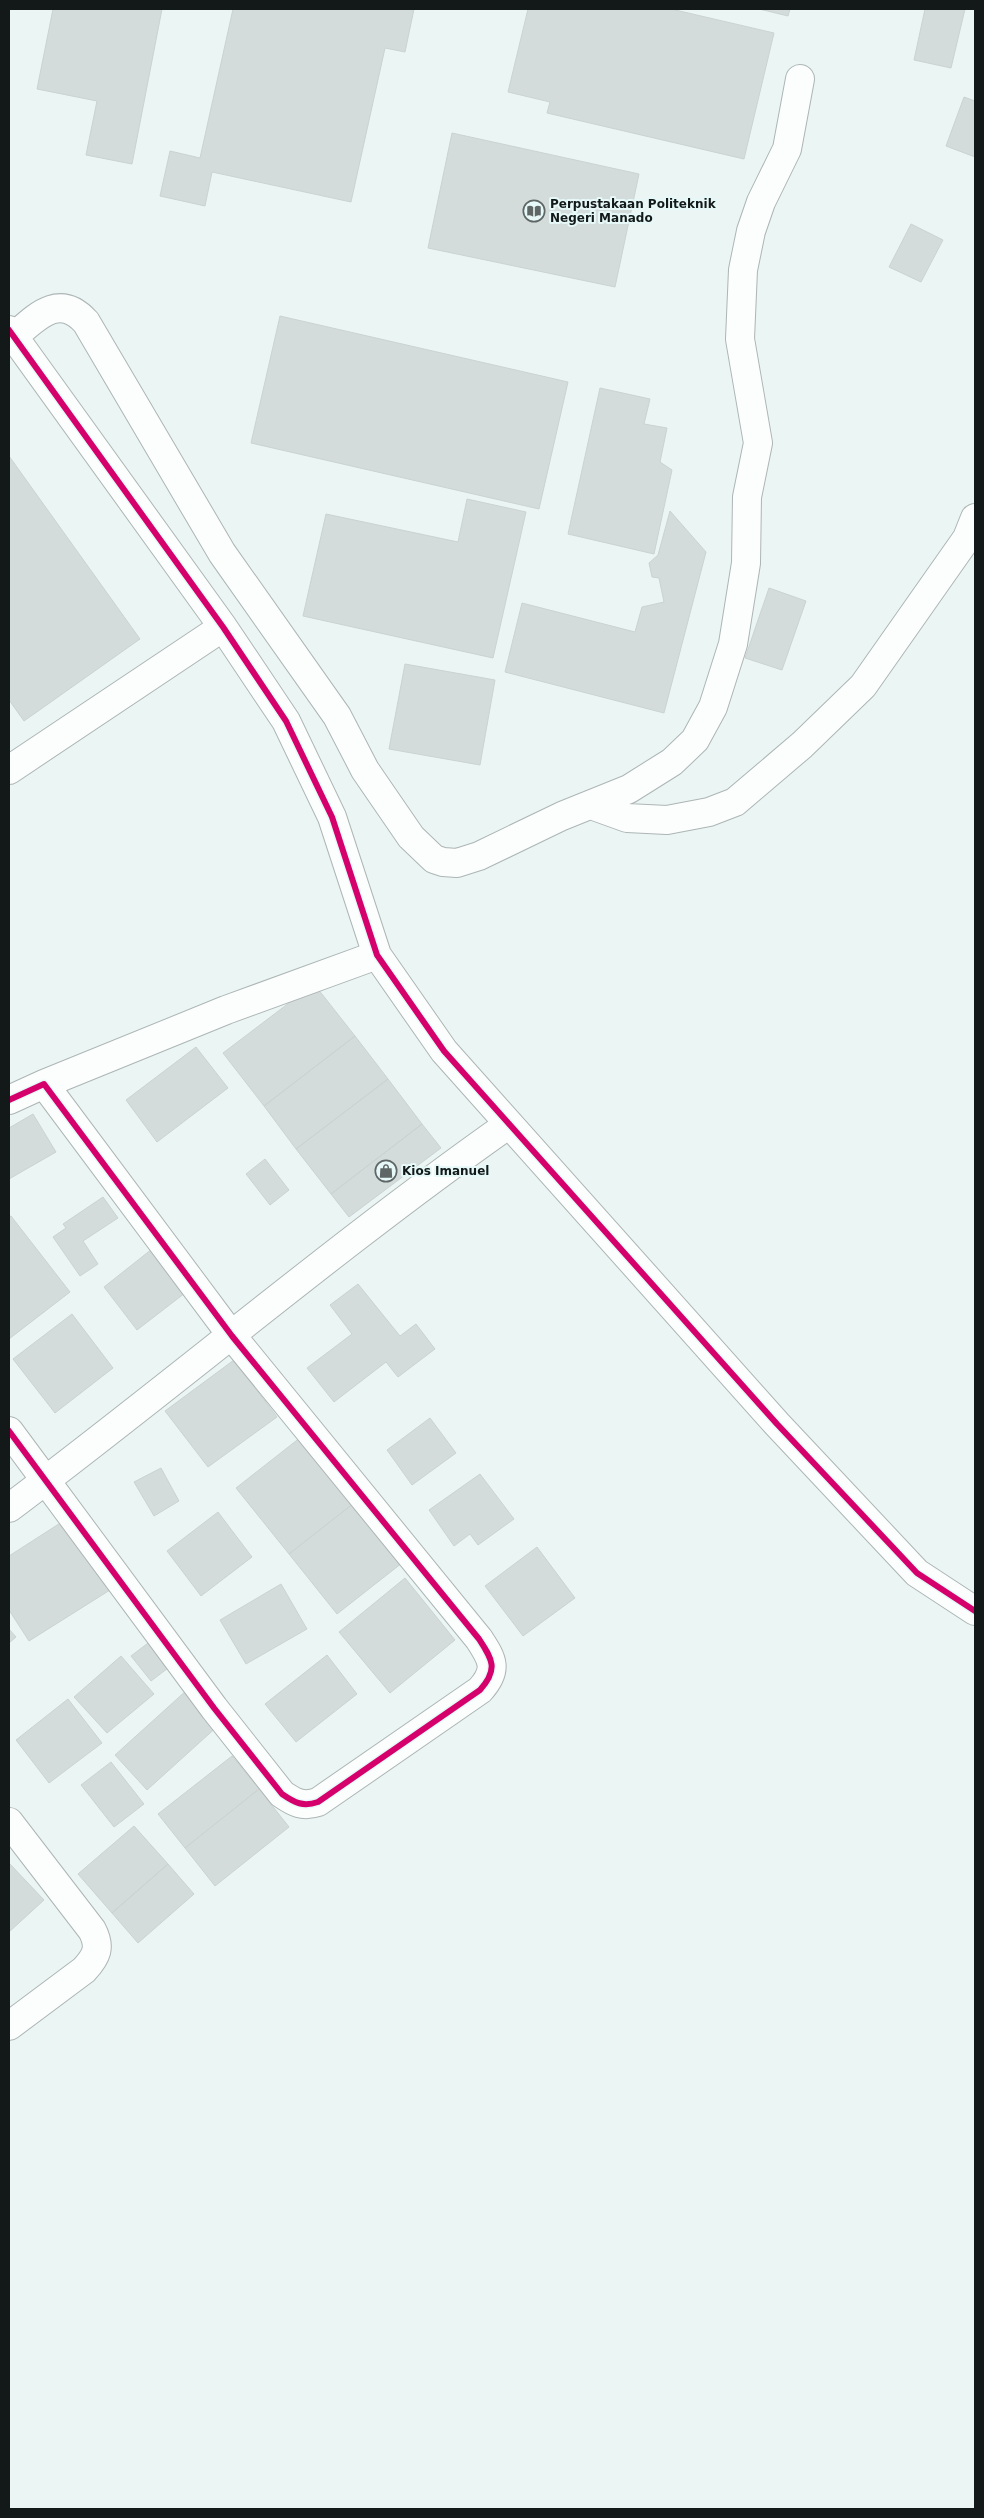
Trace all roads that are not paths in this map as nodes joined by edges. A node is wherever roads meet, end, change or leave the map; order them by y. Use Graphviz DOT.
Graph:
graph roads {
  1 [pos="800,79"];
  2 [pos="10,336"];
  3 [pos="975,518"];
  4 [pos="223,628"];
  5 [pos="9,770"];
  6 [pos="591,805"];
  7 [pos="377,955"];
  8 [pos="44,1084"];
  9 [pos="9,1100"];
  10 [pos="509,1124"];
  11 [pos="232,1336"];
  12 [pos="9,1431"];
  13 [pos="46,1480"];
  14 [pos="9,1508"];
  15 [pos="975,1611"];
  16 [pos="9,1822"];
  17 [pos="9,2026"];
  1 -- 6 [label="street"];
  2 -- 4 [label="street"];
  2 -- 6 [label="street"];
  3 -- 6 [label="street"];
  4 -- 5 [label="street"];
  4 -- 7 [label="street"];
  7 -- 8 [label="street"];
  7 -- 10 [label="street"];
  8 -- 9 [label="street"];
  8 -- 11 [label="street"];
  10 -- 11 [label="street"];
  10 -- 15 [label="street"];
  11 -- 13 [label="street"];
  11 -- 13 [label="street"];
  12 -- 13 [label="street"];
  13 -- 14 [label="street"];
  16 -- 17 [label="street"];
}
